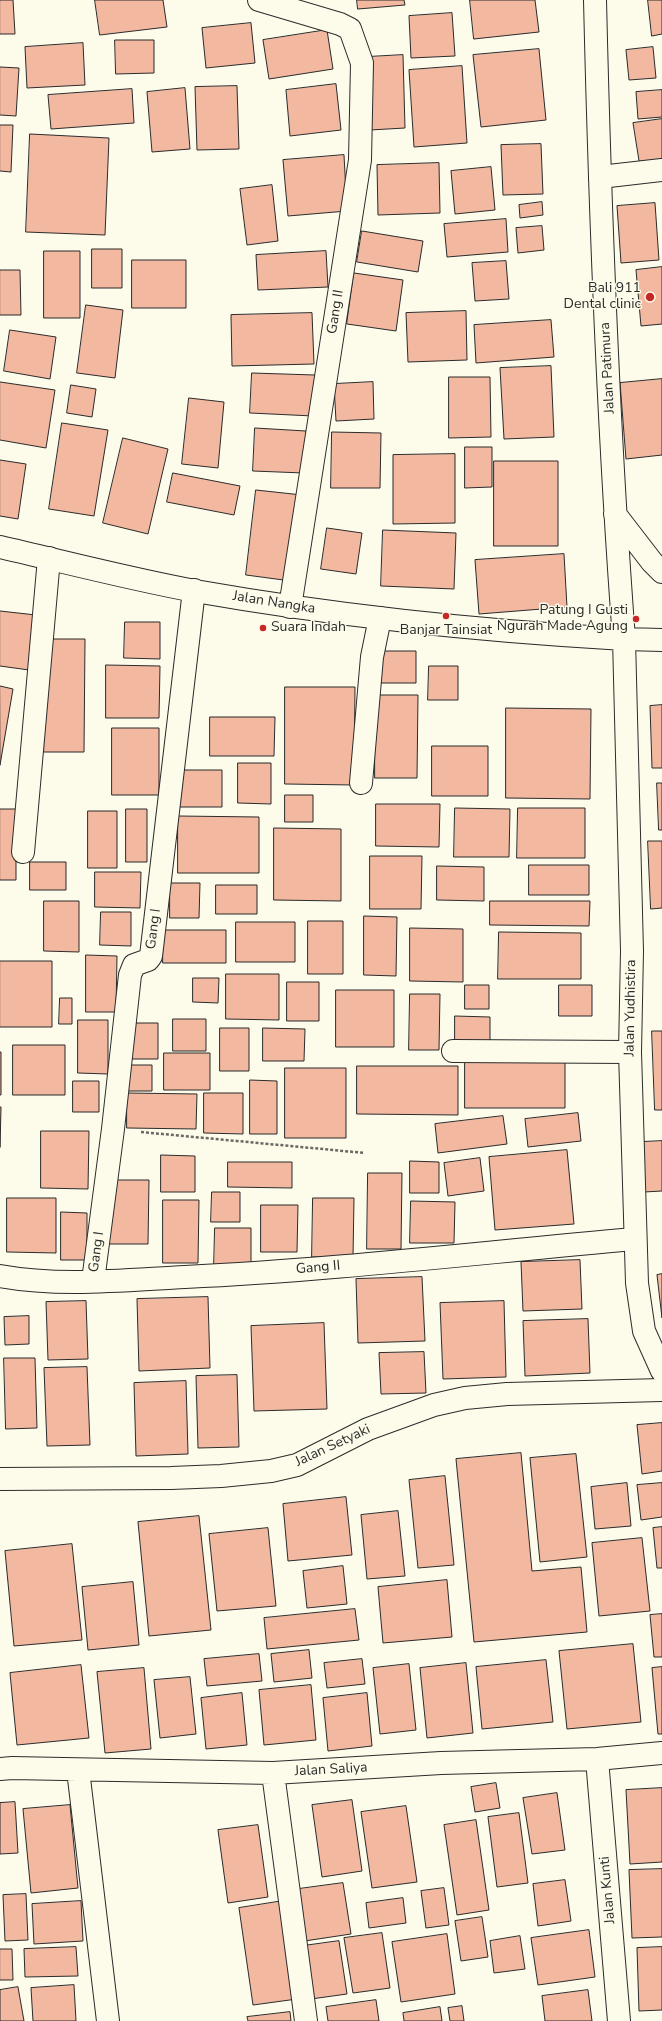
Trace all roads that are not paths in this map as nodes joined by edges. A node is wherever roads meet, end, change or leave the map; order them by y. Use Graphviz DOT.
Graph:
graph roads {
  1 [pos="259,0"];
  2 [pos="595,0"];
  3 [pos="662,170"];
  4 [pos="600,177"];
  5 [pos="615,514"];
  6 [pos="0,547"];
  7 [pos="49,558"];
  8 [pos="662,572"];
  9 [pos="194,590"];
  10 [pos="290,606"];
  11 [pos="380,618"];
  12 [pos="624,639"];
  13 [pos="662,640"];
  14 [pos="361,783"];
  15 [pos="23,852"];
  16 [pos="453,1051"];
  17 [pos="630,1052"];
  18 [pos="635,1239"];
  19 [pos="0,1276"];
  20 [pos="93,1281"];
  21 [pos="662,1371"];
  22 [pos="662,1390"];
  23 [pos="0,1479"];
  24 [pos="662,1753"];
  25 [pos="597,1759"];
  26 [pos="0,1769"];
  27 [pos="78,1770"];
  28 [pos="273,1773"];
  29 [pos="108,2021"];
  30 [pos="306,2021"];
  31 [pos="619,2021"];
  1 -- 10 [label="street, Gang II"];
  2 -- 4 [label="street, Jalan Patimura"];
  3 -- 4 [label="street"];
  4 -- 5 [label="street, Jalan Patimura"];
  5 -- 8 [label="street"];
  5 -- 12 [label="street, Jalan Patimura"];
  6 -- 7 [label="street, Jalan Nangka"];
  7 -- 9 [label="street, Jalan Nangka"];
  7 -- 15 [label="street"];
  9 -- 10 [label="street, Jalan Nangka"];
  9 -- 20 [label="street, Gang I"];
  10 -- 11 [label="street, Jalan Nangka"];
  11 -- 12 [label="street, Jalan Nangka"];
  11 -- 14 [label="street"];
  12 -- 13 [label="street, Jalan Nangka"];
  12 -- 17 [label="street, Jalan Yudhistira"];
  16 -- 17 [label="street"];
  17 -- 18 [label="street, Jalan Yudhistira"];
  18 -- 20 [label="street, Gang II"];
  18 -- 21 [label="street, Jalan Yudhistira"];
  19 -- 20 [label="street, Gang II"];
  22 -- 23 [label="street, Jalan Setyaki"];
  24 -- 25 [label="street, Jalan Saliya"];
  25 -- 28 [label="street, Jalan Saliya"];
  25 -- 31 [label="street, Jalan Kunti"];
  26 -- 27 [label="street, Jalan Saliya"];
  27 -- 28 [label="street, Jalan Saliya"];
  27 -- 29 [label="street"];
  28 -- 30 [label="street"];
}
